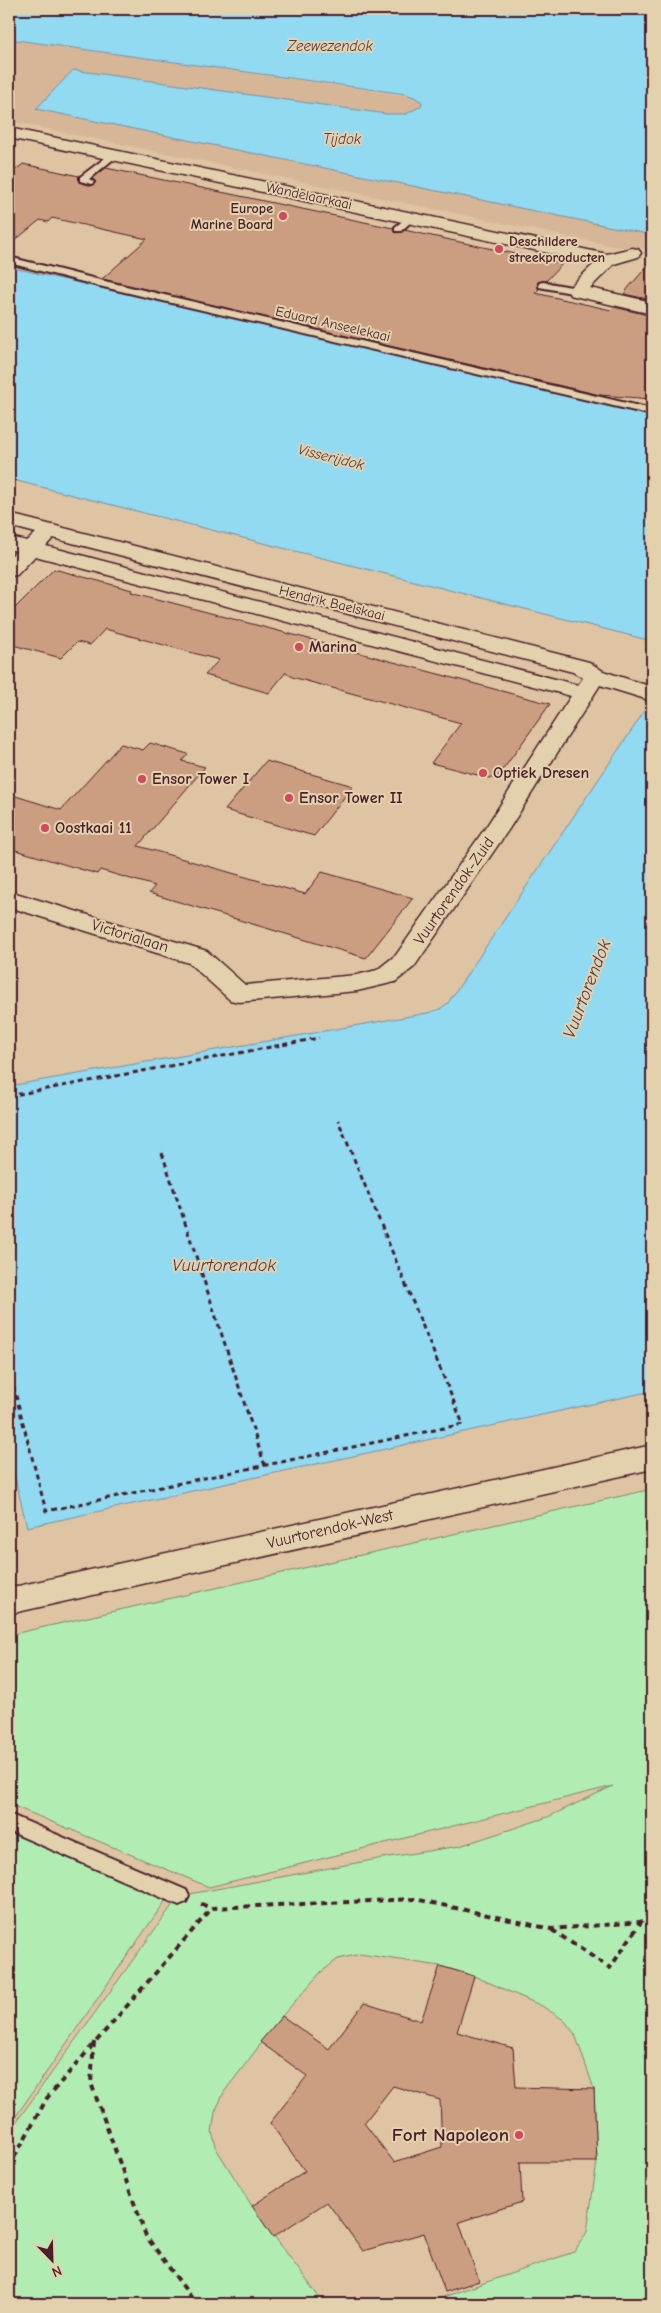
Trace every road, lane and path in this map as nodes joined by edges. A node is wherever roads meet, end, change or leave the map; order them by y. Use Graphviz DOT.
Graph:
graph roads {
  1 [pos="9,132"];
  2 [pos="113,154"];
  3 [pos="89,182"];
  4 [pos="632,253"];
  5 [pos="9,260"];
  6 [pos="608,260"];
  7 [pos="543,285"];
  8 [pos="577,291"];
  9 [pos="652,308"];
  10 [pos="652,412"];
  11 [pos="9,520"];
  12 [pos="50,531"];
  13 [pos="9,543"];
  14 [pos="31,548"];
  15 [pos="9,570"];
  16 [pos="590,684"];
  17 [pos="652,694"];
  18 [pos="9,899"];
  19 [pos="239,994"];
  20 [pos="319,1038"];
  21 [pos="9,1096"];
  22 [pos="338,1120"];
  23 [pos="162,1154"];
  24 [pos="9,1369"];
  25 [pos="652,1457"];
  26 [pos="265,1466"];
  27 [pos="9,1601"];
  28 [pos="9,1822"];
  29 [pos="179,1896"];
  30 [pos="212,1908"];
  31 [pos="652,1910"];
  32 [pos="641,1922"];
  33 [pos="551,1929"];
  34 [pos="94,2042"];
  35 [pos="9,2167"];
  36 [pos="196,2304"];
  1 -- 2 [label="street, Wandelaarkaai"];
  2 -- 3 [label="lane"];
  2 -- 6 [label="street, Wandelaarkaai"];
  4 -- 6 [label="street"];
  5 -- 10 [label="lane, Eduard Anseelekaai"];
  6 -- 8 [label="street"];
  7 -- 8 [label="lane"];
  8 -- 9 [label="street"];
  11 -- 12 [label="street, Hendrik Baelskaai"];
  12 -- 14 [label="street"];
  12 -- 16 [label="street, Hendrik Baelskaai"];
  13 -- 14 [label="street, Hendrik Baelskaai"];
  14 -- 15 [label="street"];
  14 -- 16 [label="street, Hendrik Baelskaai"];
  16 -- 17 [label="street, Hendrik Baelskaai"];
  16 -- 19 [label="street, Vuurtorendok-Zuid"];
  18 -- 19 [label="street, Victorialaan"];
  20 -- 21 [label="path"];
  22 -- 26 [label="path"];
  23 -- 26 [label="path"];
  24 -- 26 [label="path"];
  25 -- 27 [label="street, Vuurtorendok-West"];
  28 -- 29 [label="lane"];
  29 -- 30 [label="path"];
  30 -- 33 [label="path"];
  30 -- 34 [label="path"];
  31 -- 32 [label="path"];
  32 -- 33 [label="path"];
  32 -- 33 [label="path"];
  34 -- 35 [label="path"];
  34 -- 36 [label="path"];
}
